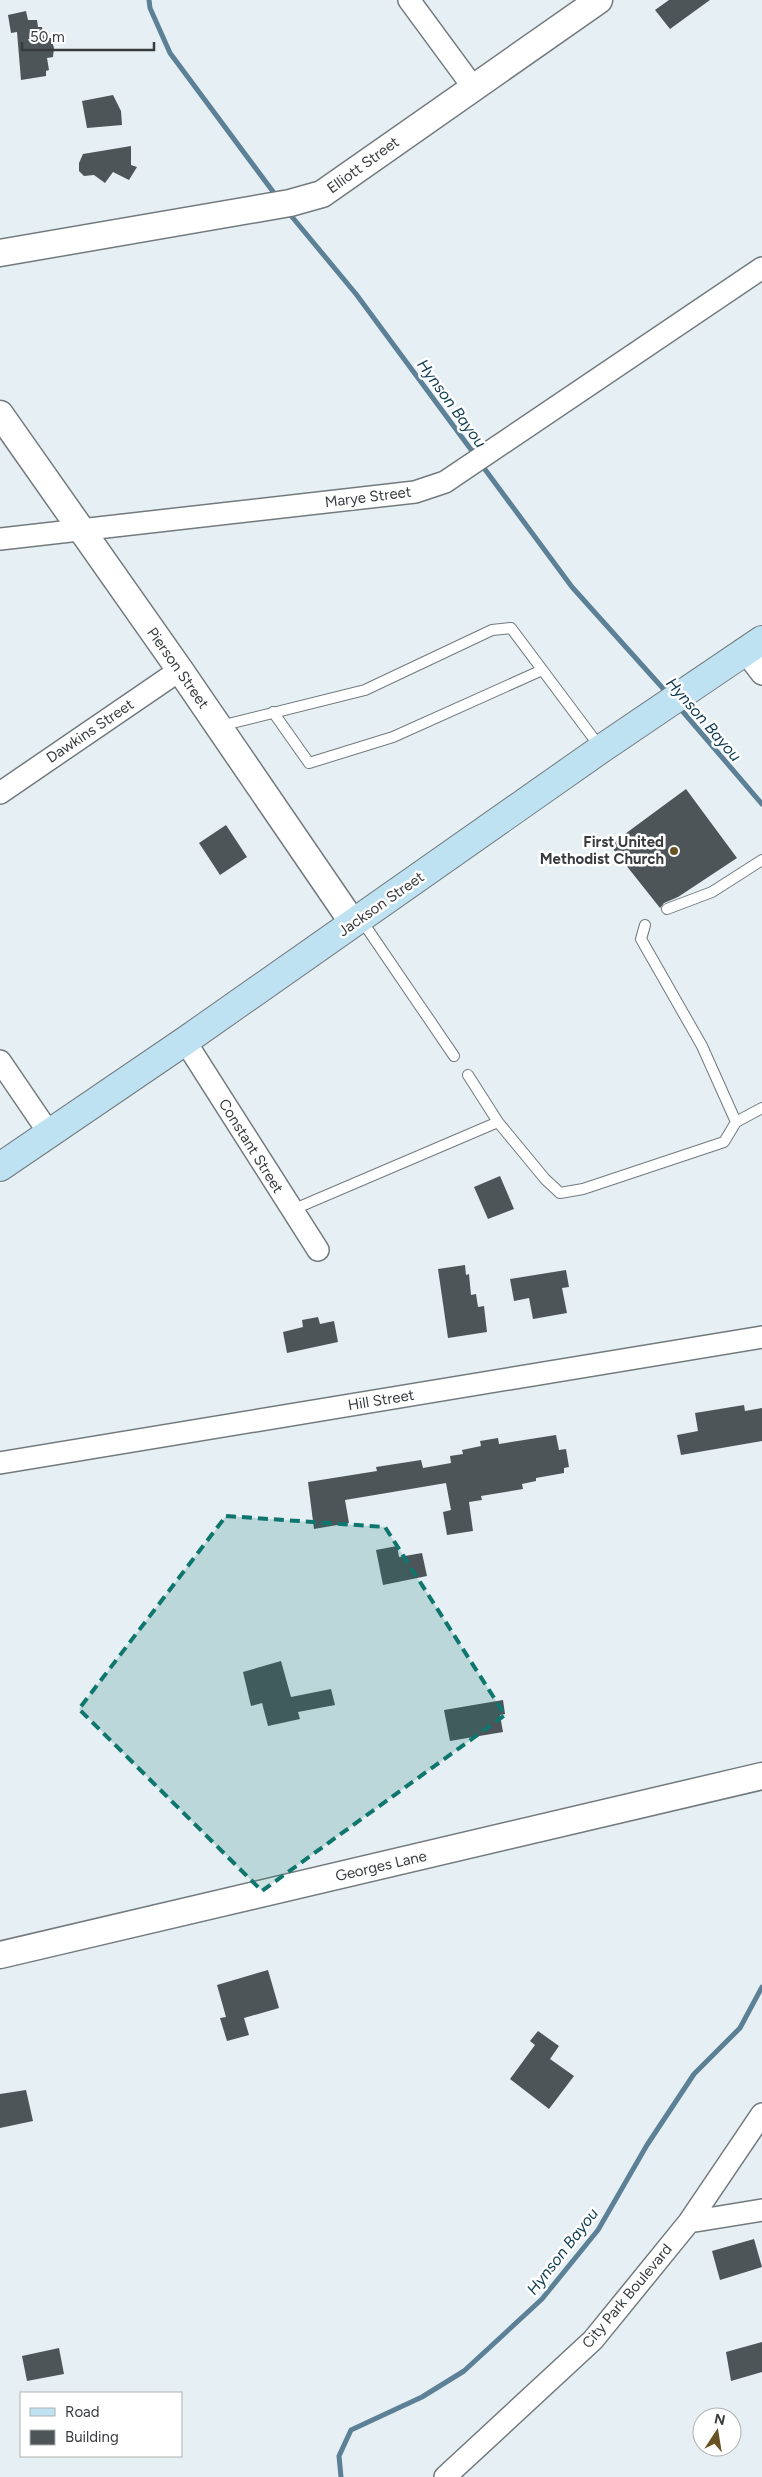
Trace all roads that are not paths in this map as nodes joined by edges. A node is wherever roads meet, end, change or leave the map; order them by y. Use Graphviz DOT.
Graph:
graph roads {
  1 [pos="409,0"];
  2 [pos="598,0"];
  3 [pos="473,87"];
  4 [pos="0,253"];
  5 [pos="762,268"];
  6 [pos="0,414"];
  7 [pos="79,530"];
  8 [pos="0,539"];
  9 [pos="753,646"];
  10 [pos="180,670"];
  11 [pos="540,671"];
  12 [pos="762,674"];
  13 [pos="273,712"];
  14 [pos="219,727"];
  15 [pos="601,749"];
  16 [pos="0,793"];
  17 [pos="762,860"];
  18 [pos="667,909"];
  19 [pos="356,921"];
  20 [pos="644,924"];
  21 [pos="185,1042"];
  22 [pos="454,1056"];
  23 [pos="0,1060"];
  24 [pos="468,1075"];
  25 [pos="762,1108"];
  26 [pos="498,1122"];
  27 [pos="736,1122"];
  28 [pos="49,1133"];
  29 [pos="0,1167"];
  30 [pos="292,1210"];
  31 [pos="318,1250"];
  32 [pos="762,1337"];
  33 [pos="0,1464"];
  34 [pos="762,1776"];
  35 [pos="0,1955"];
  36 [pos="762,2114"];
  37 [pos="762,2210"];
  38 [pos="689,2222"];
  39 [pos="445,2477"];
  1 -- 3 [label="street"];
  2 -- 3 [label="street, Elliott Street"];
  3 -- 4 [label="street, Elliott Street"];
  5 -- 7 [label="street, Marye Street"];
  6 -- 7 [label="street, Pierson Street"];
  7 -- 8 [label="street, Marye Street"];
  7 -- 10 [label="street, Pierson Street"];
  9 -- 12 [label="street"];
  9 -- 15 [label="main road, Jackson Street"];
  10 -- 14 [label="street, Pierson Street"];
  10 -- 16 [label="street, Dawkins Street"];
  11 -- 13 [label="lane"];
  11 -- 13 [label="lane"];
  11 -- 15 [label="lane"];
  13 -- 14 [label="lane"];
  14 -- 19 [label="street, Pierson Street"];
  15 -- 19 [label="main road, Jackson Street"];
  17 -- 18 [label="lane"];
  19 -- 21 [label="main road, Jackson Street"];
  19 -- 22 [label="lane"];
  20 -- 27 [label="lane"];
  21 -- 28 [label="main road, Jackson Street"];
  21 -- 30 [label="street, Constant Street"];
  23 -- 28 [label="street"];
  24 -- 26 [label="lane"];
  25 -- 27 [label="lane"];
  26 -- 27 [label="lane"];
  26 -- 30 [label="lane"];
  28 -- 29 [label="main road, Jackson Street"];
  30 -- 31 [label="street, Constant Street"];
  32 -- 33 [label="street, Hill Street"];
  34 -- 35 [label="street, Georges Lane"];
  36 -- 38 [label="street, City Park Boulevard"];
  37 -- 38 [label="street"];
  38 -- 39 [label="street, City Park Boulevard"];
}
